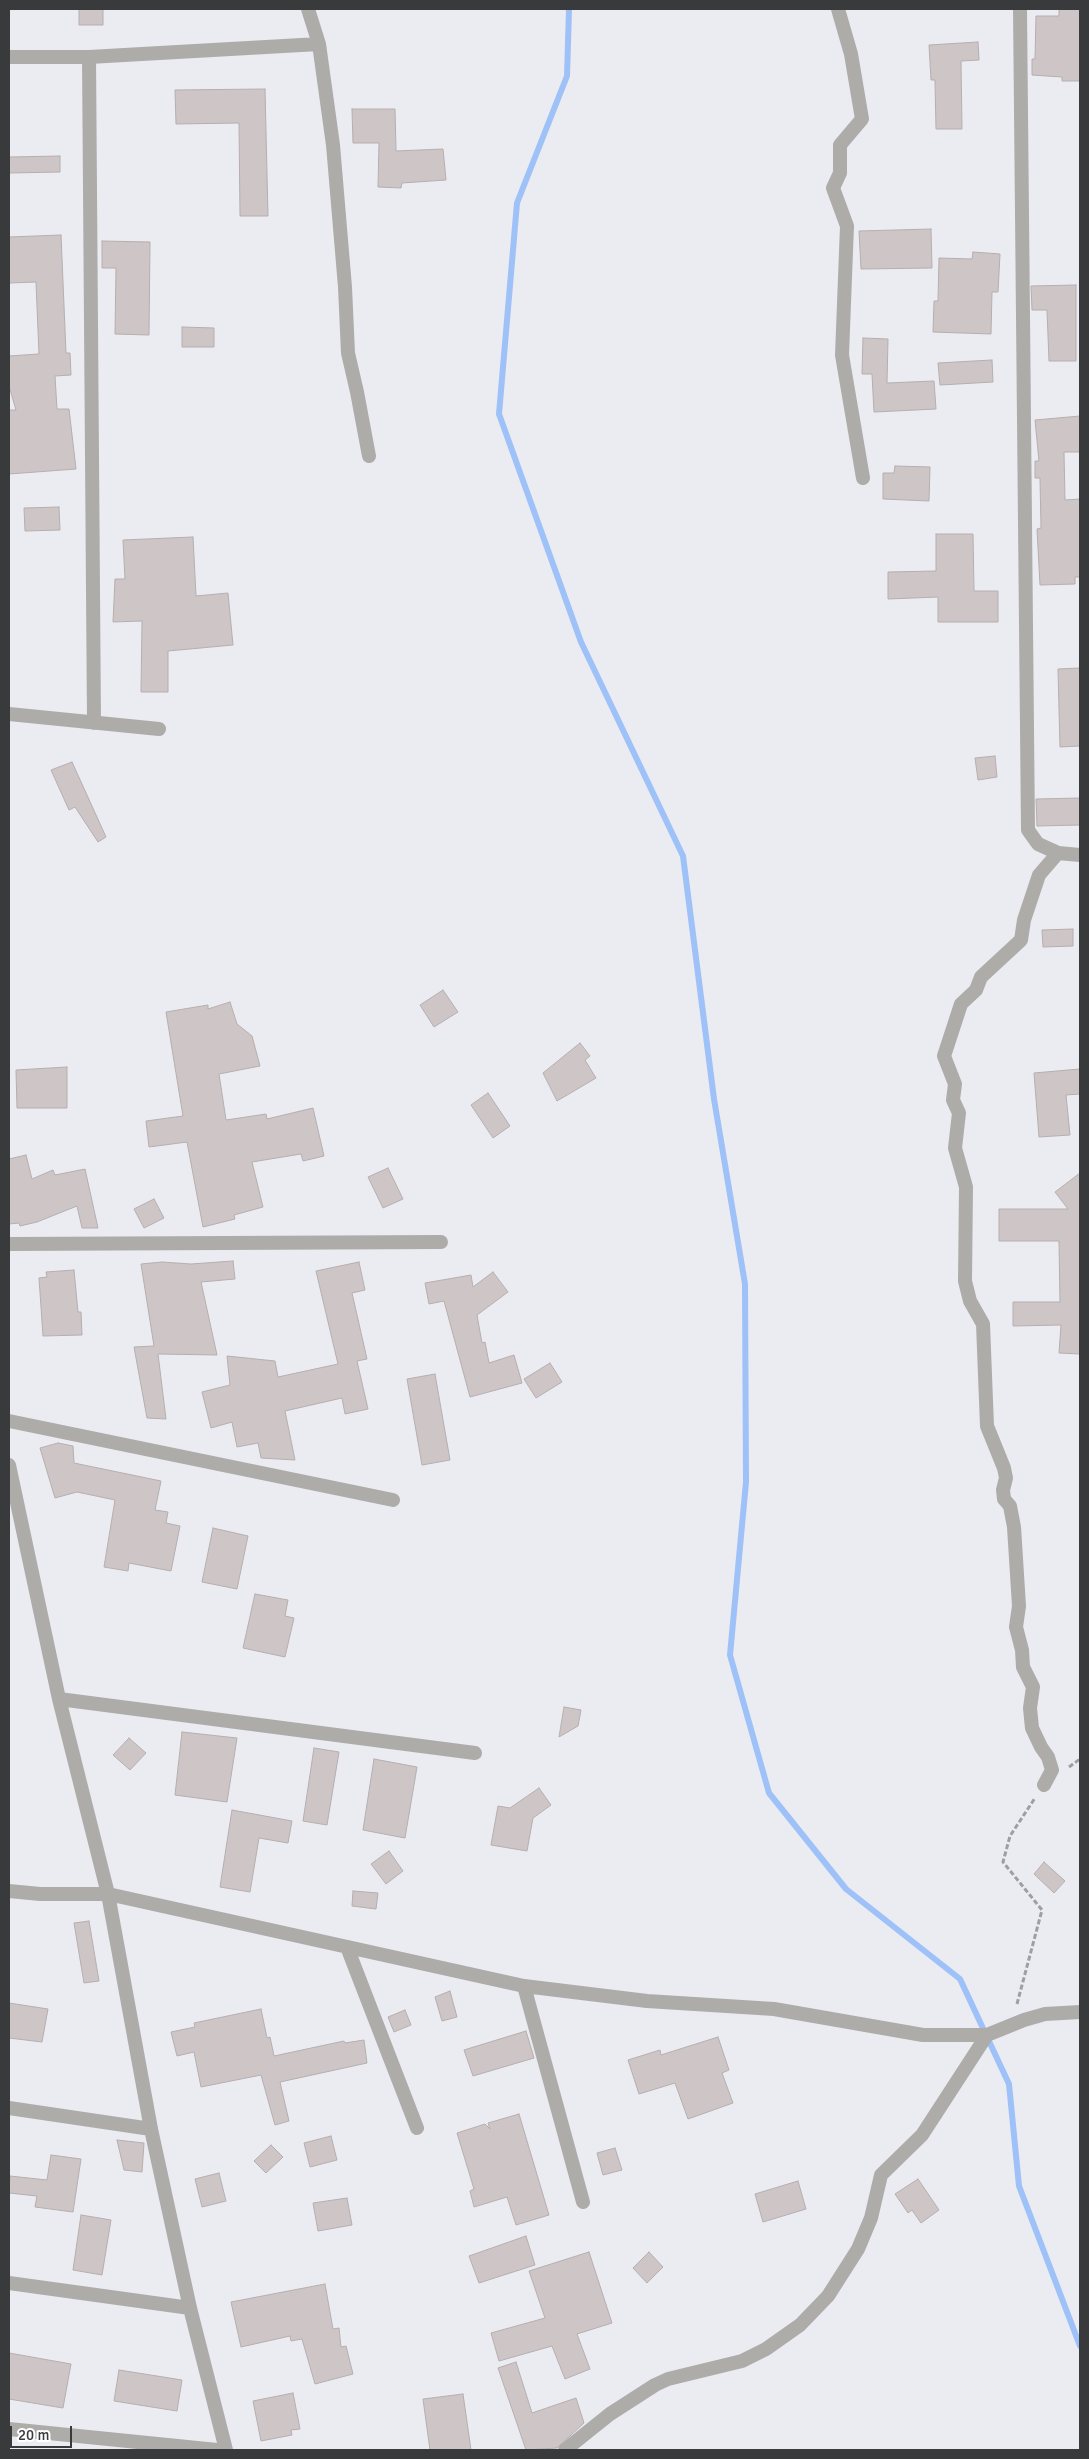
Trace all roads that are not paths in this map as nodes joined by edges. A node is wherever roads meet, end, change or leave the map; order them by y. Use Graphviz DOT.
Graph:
graph roads {
  1 [pos="308,9"];
  2 [pos="838,9"];
  3 [pos="1020,9"];
  4 [pos="320,44"];
  5 [pos="9,57"];
  6 [pos="89,57"];
  7 [pos="368,456"];
  8 [pos="863,478"];
  9 [pos="9,714"];
  10 [pos="94,723"];
  11 [pos="159,729"];
  12 [pos="1058,853"];
  13 [pos="1080,855"];
  14 [pos="442,1242"];
  15 [pos="9,1244"];
  16 [pos="9,1421"];
  17 [pos="9,1465"];
  18 [pos="393,1500"];
  19 [pos="59,1699"];
  20 [pos="475,1753"];
  21 [pos="1044,1785"];
  22 [pos="9,1891"];
  23 [pos="108,1894"];
  24 [pos="347,1947"];
  25 [pos="524,1986"];
  26 [pos="1080,2012"];
  27 [pos="993,2034"];
  28 [pos="9,2108"];
  29 [pos="416,2128"];
  30 [pos="151,2129"];
  31 [pos="583,2202"];
  32 [pos="9,2283"];
  33 [pos="190,2308"];
  34 [pos="9,2429"];
  35 [pos="217,2450"];
  36 [pos="226,2450"];
  37 [pos="565,2450"];
  1 -- 4 [label="street"];
  2 -- 8 [label="street"];
  3 -- 12 [label="street"];
  4 -- 6 [label="street"];
  4 -- 7 [label="street"];
  5 -- 6 [label="street"];
  6 -- 10 [label="street"];
  9 -- 10 [label="street"];
  10 -- 11 [label="street"];
  12 -- 13 [label="street"];
  12 -- 21 [label="street"];
  14 -- 15 [label="street"];
  16 -- 18 [label="street"];
  17 -- 19 [label="street"];
  19 -- 20 [label="street"];
  19 -- 23 [label="street"];
  22 -- 23 [label="street"];
  23 -- 24 [label="street"];
  23 -- 30 [label="street"];
  24 -- 25 [label="street"];
  24 -- 29 [label="street"];
  25 -- 27 [label="street"];
  25 -- 31 [label="street"];
  26 -- 27 [label="street"];
  27 -- 37 [label="street"];
  28 -- 30 [label="street"];
  30 -- 33 [label="street"];
  32 -- 33 [label="street"];
  33 -- 36 [label="street"];
  34 -- 35 [label="street"];
}
